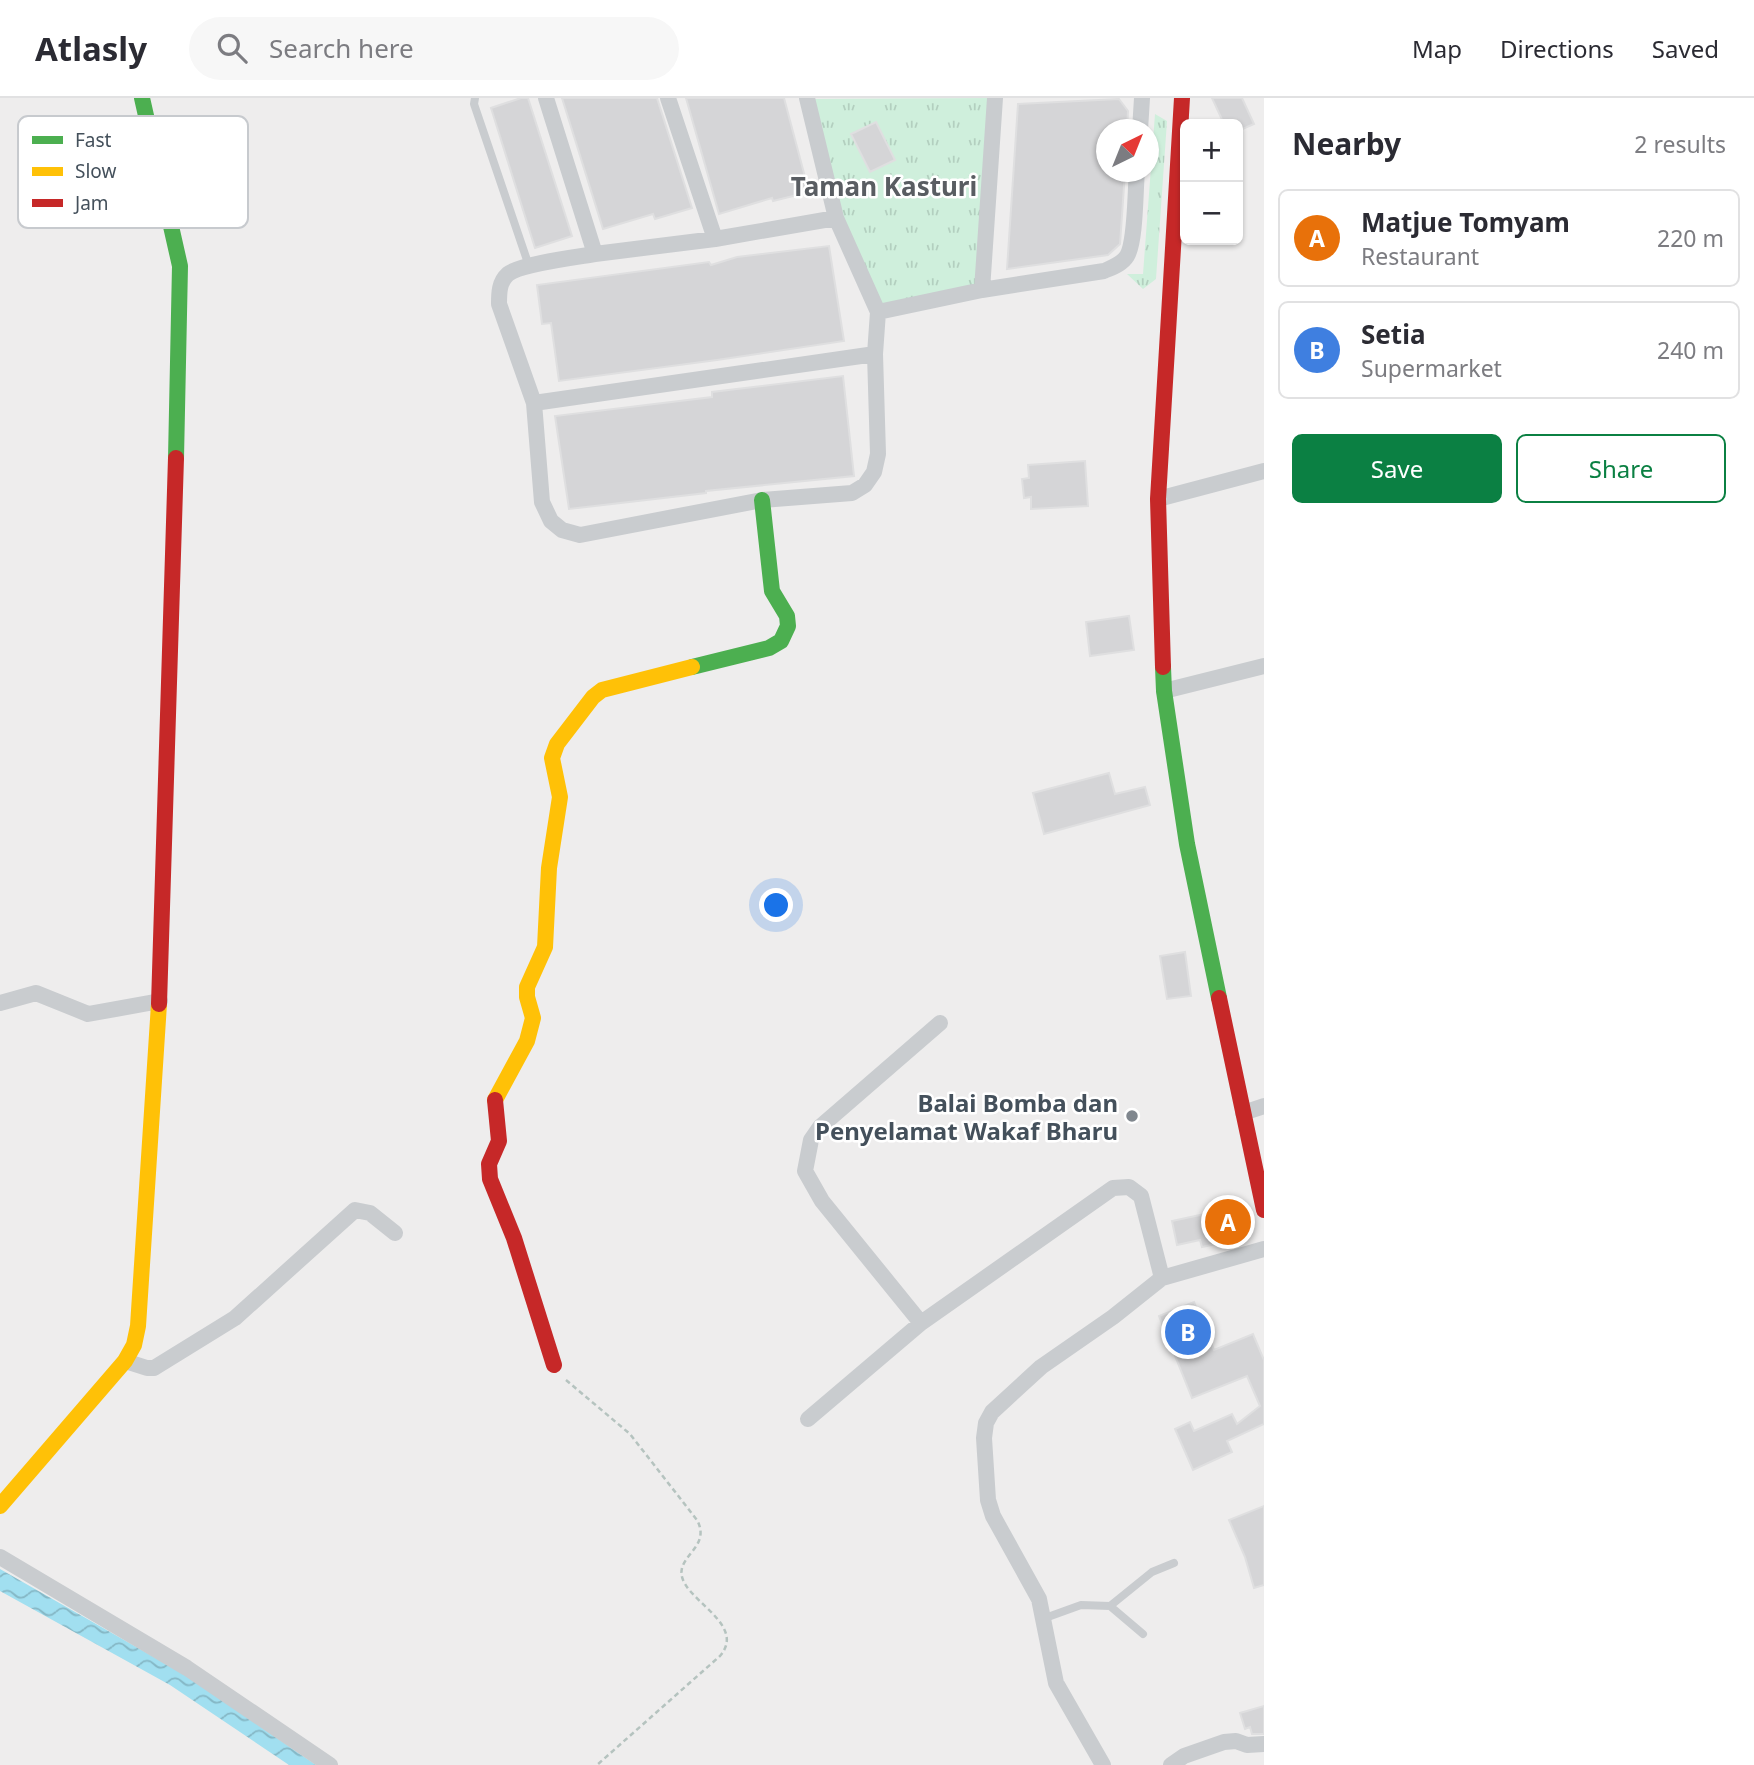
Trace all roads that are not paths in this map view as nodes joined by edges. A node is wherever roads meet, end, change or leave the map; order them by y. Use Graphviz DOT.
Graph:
graph roads {
  1 [pos="142,98"];
  2 [pos="475,98"];
  3 [pos="546,98"];
  4 [pos="668,98"];
  5 [pos="807,98"];
  6 [pos="820,98"];
  7 [pos="995,98"];
  8 [pos="1142,98"];
  9 [pos="1182,98"];
  10 [pos="146,116"];
  11 [pos="1141,119"];
  12 [pos="1136,182"];
  13 [pos="836,218"];
  14 [pos="171,228"];
  15 [pos="715,239"];
  16 [pos="595,254"];
  17 [pos="529,266"];
  18 [pos="982,290"];
  19 [pos="878,312"];
  20 [pos="875,354"];
  21 [pos="534,403"];
  22 [pos="1264,471"];
  23 [pos="1158,499"];
  24 [pos="762,500"];
  25 [pos="1264,666"];
  26 [pos="1164,691"];
  27 [pos="160,1001"];
  28 [pos="0,1003"];
  29 [pos="940,1023"];
  30 [pos="1264,1106"];
  31 [pos="1243,1113"];
  32 [pos="1264,1210"];
  33 [pos="395,1233"];
  34 [pos="1264,1249"];
  35 [pos="1162,1278"];
  36 [pos="921,1323"];
  37 [pos="125,1361"];
  38 [pos="554,1365"];
  39 [pos="808,1419"];
  40 [pos="0,1506"];
  41 [pos="0,1556"];
  42 [pos="1174,1563"];
  43 [pos="1110,1606"];
  44 [pos="1045,1618"];
  45 [pos="1143,1634"];
  46 [pos="1264,1744"];
  47 [pos="330,1765"];
  48 [pos="1103,1765"];
  49 [pos="1171,1765"];
  1 -- 10 [label="street"];
  2 -- 17 [label="lane"];
  3 -- 16 [label="street"];
  4 -- 15 [label="street"];
  5 -- 6 [label="street"];
  5 -- 13 [label="street"];
  7 -- 18 [label="street"];
  8 -- 11 [label="street"];
  9 -- 23 [label="street"];
  12 -- 18 [label="street"];
  13 -- 15 [label="street"];
  13 -- 19 [label="street"];
  14 -- 27 [label="street"];
  15 -- 16 [label="street"];
  16 -- 17 [label="street"];
  17 -- 21 [label="street"];
  18 -- 19 [label="street"];
  19 -- 20 [label="street"];
  20 -- 21 [label="street"];
  20 -- 24 [label="street"];
  21 -- 24 [label="street"];
  22 -- 23 [label="street"];
  23 -- 26 [label="street"];
  24 -- 38 [label="street"];
  25 -- 26 [label="street"];
  26 -- 31 [label="street"];
  27 -- 28 [label="street"];
  27 -- 37 [label="street"];
  29 -- 36 [label="street"];
  30 -- 31 [label="street"];
  31 -- 32 [label="street"];
  33 -- 37 [label="street"];
  34 -- 35 [label="street"];
  35 -- 36 [label="street"];
  35 -- 44 [label="street"];
  36 -- 39 [label="street"];
  37 -- 40 [label="street"];
  41 -- 47 [label="street"];
  42 -- 43 [label="lane"];
  43 -- 44 [label="lane"];
  43 -- 45 [label="lane"];
  44 -- 48 [label="street"];
  46 -- 49 [label="street"];
}
